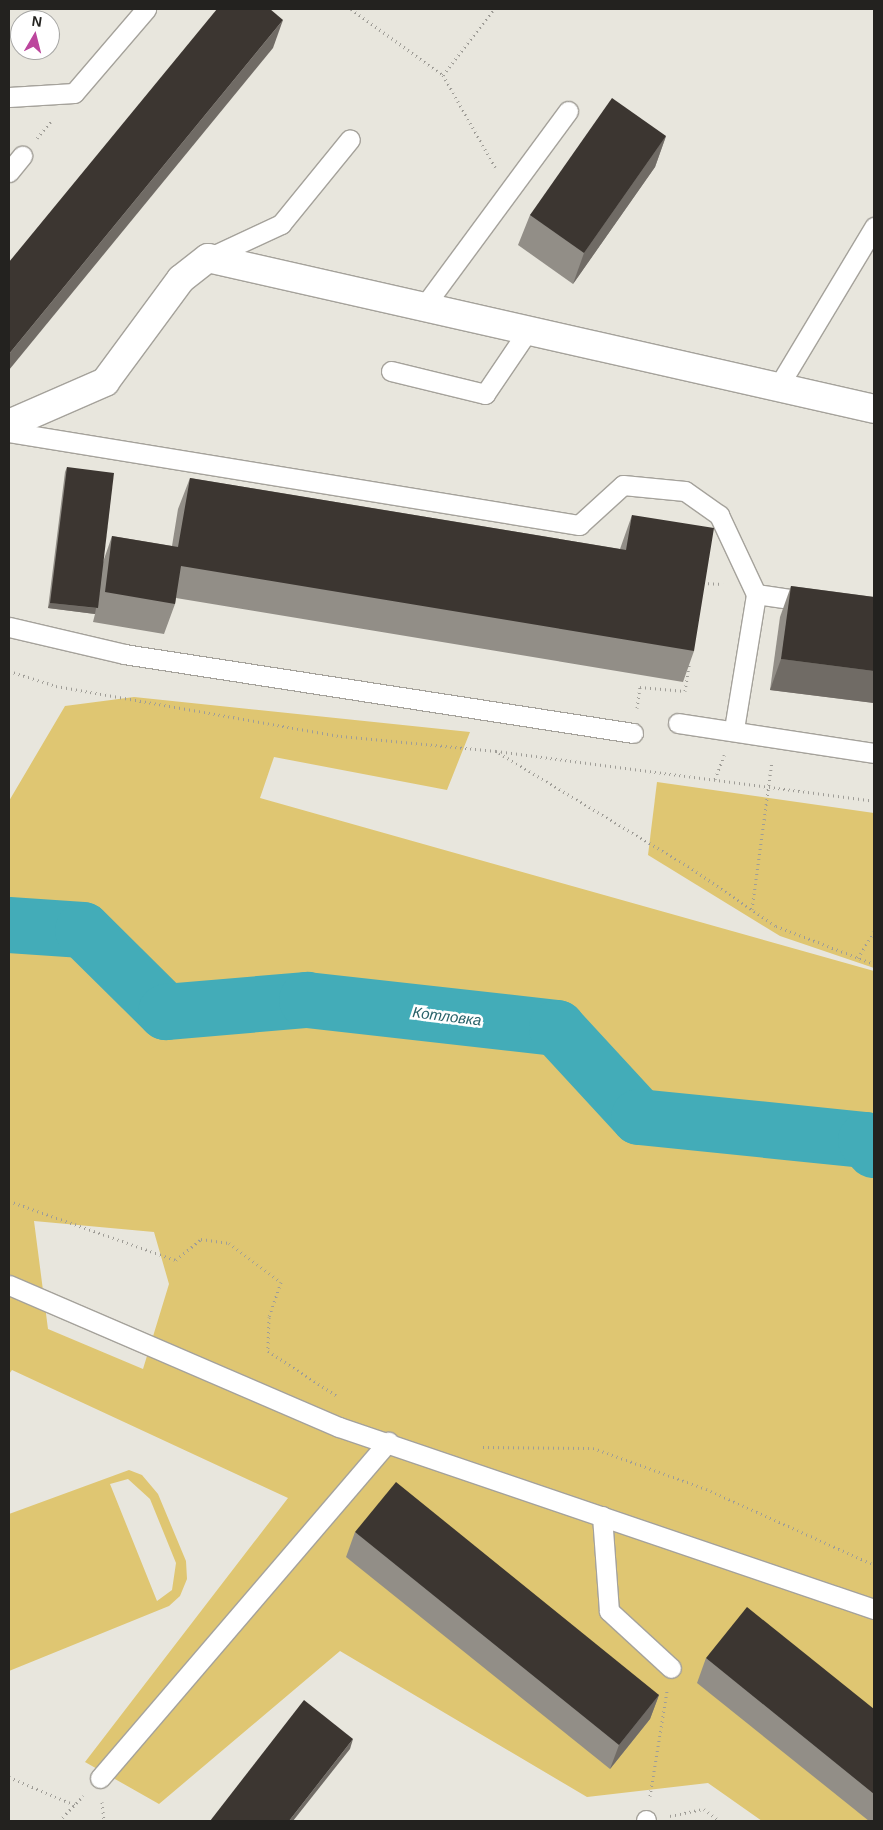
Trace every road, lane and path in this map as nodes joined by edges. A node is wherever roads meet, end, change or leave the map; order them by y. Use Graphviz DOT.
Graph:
graph roads {
  1 [pos="146,9"];
  2 [pos="351,9"];
  3 [pos="494,9"];
  4 [pos="443,75"];
  5 [pos="74,93"];
  6 [pos="9,98"];
  7 [pos="568,111"];
  8 [pos="350,139"];
  9 [pos="22,156"];
  10 [pos="9,172"];
  11 [pos="509,191"];
  12 [pos="874,227"];
  13 [pos="208,258"];
  14 [pos="425,305"];
  15 [pos="528,332"];
  16 [pos="391,370"];
  17 [pos="778,387"];
  18 [pos="874,409"];
  19 [pos="9,424"];
  20 [pos="9,432"];
  21 [pos="704,582"];
  22 [pos="702,591"];
  23 [pos="756,594"];
  24 [pos="835,606"];
  25 [pos="9,627"];
  26 [pos="691,655"];
  27 [pos="9,671"];
  28 [pos="678,723"];
  29 [pos="734,729"];
  30 [pos="633,733"];
  31 [pos="776,736"];
  32 [pos="496,751"];
  33 [pos="874,753"];
  34 [pos="769,786"];
  35 [pos="874,801"];
  36 [pos="752,909"];
  37 [pos="874,931"];
  38 [pos="858,958"];
  39 [pos="874,964"];
  40 [pos="9,1201"];
  41 [pos="9,1285"];
  42 [pos="343,1400"];
  43 [pos="388,1442"];
  44 [pos="480,1447"];
  45 [pos="602,1516"];
  46 [pos="874,1565"];
  47 [pos="874,1609"];
  48 [pos="671,1668"];
  49 [pos="9,1777"];
  50 [pos="100,1778"];
  51 [pos="75,1805"];
  52 [pos="646,1821"];
  53 [pos="720,1821"];
  1 -- 5 [label="lane"];
  2 -- 4 [label="path"];
  3 -- 4 [label="path"];
  4 -- 11 [label="path"];
  5 -- 6 [label="lane"];
  5 -- 9 [label="path"];
  7 -- 11 [label="lane"];
  8 -- 13 [label="lane"];
  9 -- 10 [label="lane"];
  11 -- 14 [label="lane"];
  12 -- 17 [label="lane"];
  13 -- 14 [label="street"];
  13 -- 19 [label="street"];
  14 -- 15 [label="street"];
  15 -- 16 [label="lane"];
  15 -- 17 [label="street"];
  17 -- 18 [label="street"];
  20 -- 23 [label="lane"];
  21 -- 22 [label="path"];
  23 -- 24 [label="lane"];
  23 -- 29 [label="lane"];
  25 -- 30 [label="lane"];
  26 -- 30 [label="path"];
  27 -- 32 [label="path"];
  28 -- 29 [label="lane"];
  29 -- 31 [label="lane"];
  31 -- 33 [label="lane"];
  31 -- 34 [label="path"];
  32 -- 34 [label="path"];
  32 -- 36 [label="path"];
  34 -- 35 [label="path"];
  34 -- 36 [label="path"];
  36 -- 38 [label="path"];
  37 -- 38 [label="path"];
  38 -- 39 [label="path"];
  40 -- 42 [label="path"];
  41 -- 43 [label="lane"];
  43 -- 45 [label="lane"];
  43 -- 50 [label="lane"];
  44 -- 46 [label="path"];
  45 -- 47 [label="lane"];
  45 -- 48 [label="lane"];
  48 -- 52 [label="path"];
  49 -- 51 [label="path"];
  52 -- 53 [label="path"];
}
